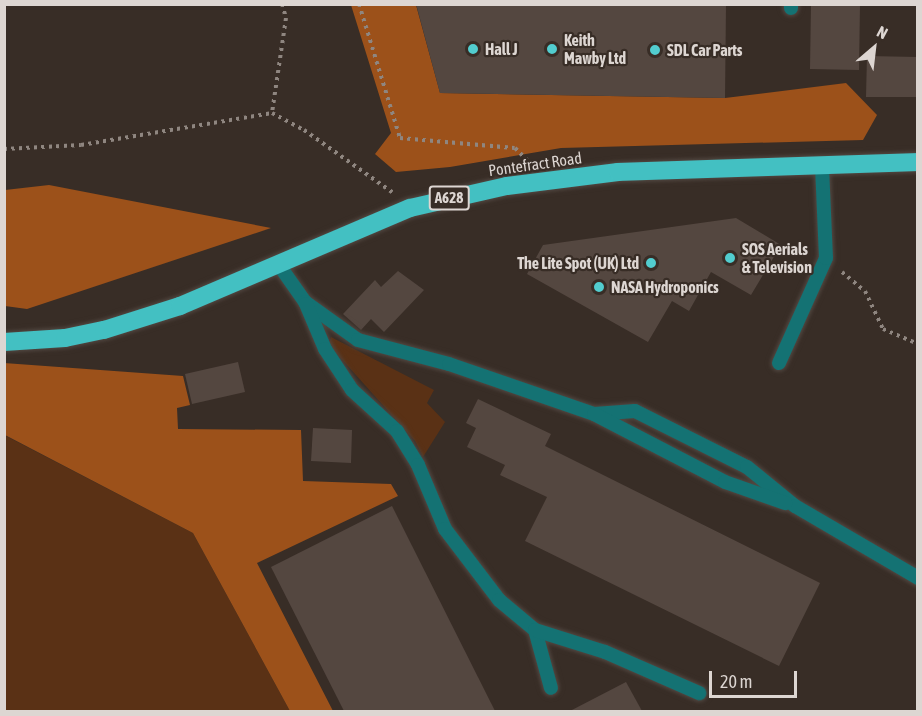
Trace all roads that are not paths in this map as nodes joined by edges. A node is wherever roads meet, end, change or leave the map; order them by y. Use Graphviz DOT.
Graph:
graph roads {
  1 [pos="918,162"];
  2 [pos="822,165"];
  3 [pos="279,265"];
  4 [pos="305,302"];
  5 [pos="4,342"];
  6 [pos="779,363"];
  7 [pos="594,414"];
  8 [pos="795,506"];
  9 [pos="918,578"];
  10 [pos="536,630"];
  11 [pos="550,688"];
  12 [pos="699,693"];
  1 -- 2 [label="highway, Pontefract Road / A628"];
  2 -- 3 [label="highway, Pontefract Road / A628"];
  2 -- 6 [label="lane"];
  3 -- 4 [label="lane"];
  3 -- 5 [label="highway, Pontefract Road / A628"];
  4 -- 7 [label="lane"];
  4 -- 10 [label="lane"];
  7 -- 8 [label="lane"];
  7 -- 8 [label="lane"];
  8 -- 9 [label="lane"];
  10 -- 11 [label="lane"];
  10 -- 12 [label="lane"];
}
